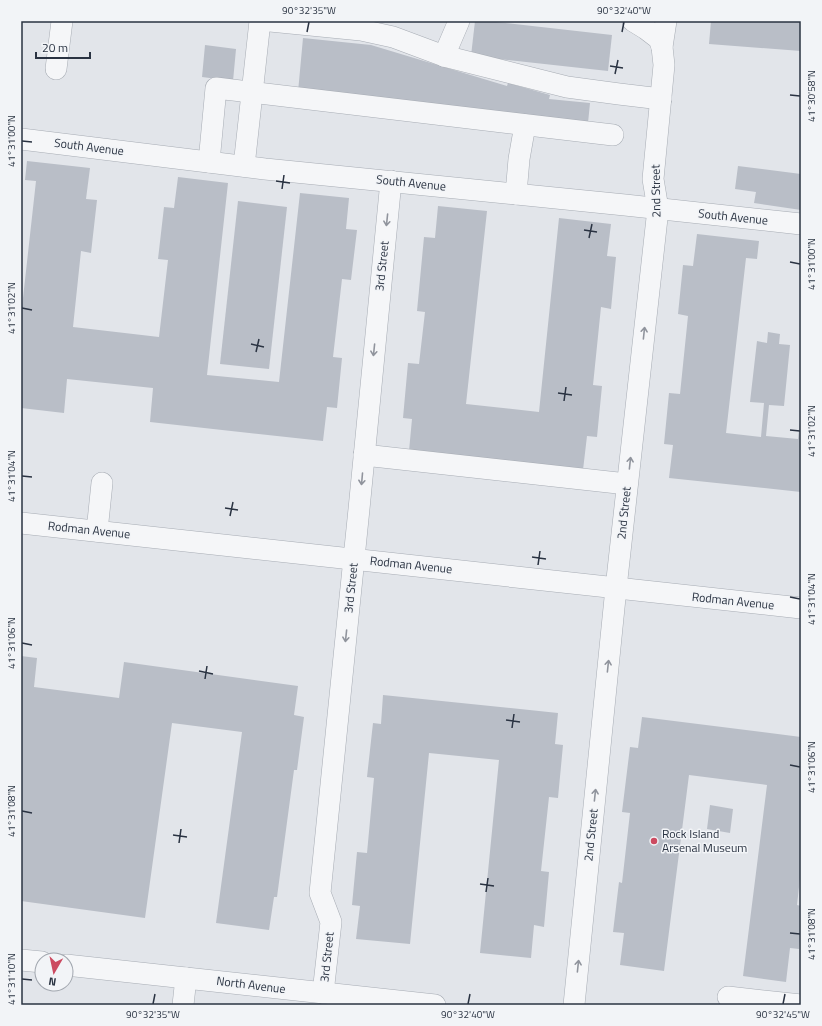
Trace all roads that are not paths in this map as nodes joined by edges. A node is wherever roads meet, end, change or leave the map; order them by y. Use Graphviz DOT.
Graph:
graph roads {
  1 [pos="62,21"];
  2 [pos="260,21"];
  3 [pos="270,21"];
  4 [pos="459,21"];
  5 [pos="633,21"];
  6 [pos="666,21"];
  7 [pos="662,47"];
  8 [pos="444,56"];
  9 [pos="56,69"];
  10 [pos="252,93"];
  11 [pos="661,99"];
  12 [pos="525,125"];
  13 [pos="613,135"];
  14 [pos="21,139"];
  15 [pos="209,162"];
  16 [pos="244,166"];
  17 [pos="391,181"];
  18 [pos="516,194"];
  19 [pos="658,209"];
  20 [pos="801,224"];
  21 [pos="364,455"];
  22 [pos="102,483"];
  23 [pos="628,484"];
  24 [pos="21,523"];
  25 [pos="97,531"];
  26 [pos="354,559"];
  27 [pos="616,588"];
  28 [pos="801,608"];
  29 [pos="21,960"];
  30 [pos="34,961"];
  31 [pos="74,966"];
  32 [pos="186,978"];
  33 [pos="323,993"];
  34 [pos="728,998"];
  35 [pos="755,1003"];
  36 [pos="183,1005"];
  37 [pos="435,1005"];
  38 [pos="574,1005"];
  39 [pos="801,1005"];
  1 -- 9 [label="street"];
  2 -- 10 [label="street"];
  3 -- 8 [label="street"];
  4 -- 8 [label="street"];
  5 -- 7 [label="street"];
  6 -- 7 [label="street, 2nd Street"];
  7 -- 11 [label="street, 2nd Street"];
  8 -- 11 [label="street"];
  10 -- 12 [label="street"];
  10 -- 15 [label="street"];
  10 -- 16 [label="street"];
  11 -- 19 [label="street, 2nd Street"];
  12 -- 13 [label="street"];
  12 -- 18 [label="street"];
  14 -- 15 [label="street, South Avenue"];
  15 -- 16 [label="street, South Avenue"];
  16 -- 17 [label="street, South Avenue"];
  17 -- 18 [label="street, South Avenue"];
  17 -- 21 [label="street, 3rd Street, one-way"];
  18 -- 19 [label="street, South Avenue"];
  19 -- 20 [label="street, South Avenue"];
  23 -- 19 [label="street, 2nd Street, one-way"];
  21 -- 23 [label="street"];
  21 -- 26 [label="street, 3rd Street, one-way"];
  22 -- 25 [label="street"];
  23 -- 27 [label="street, 2nd Street"];
  24 -- 25 [label="street, Rodman Avenue"];
  25 -- 26 [label="street, Rodman Avenue"];
  26 -- 27 [label="street, Rodman Avenue"];
  26 -- 33 [label="street, 3rd Street, one-way"];
  27 -- 28 [label="street, Rodman Avenue"];
  38 -- 27 [label="street, 2nd Street, one-way"];
  29 -- 30 [label="street"];
  31 -- 32 [label="street, North Avenue"];
  32 -- 33 [label="street, North Avenue"];
  32 -- 36 [label="street"];
  33 -- 37 [label="street, North Avenue"];
  34 -- 35 [label="street"];
  35 -- 39 [label="street"];
}
